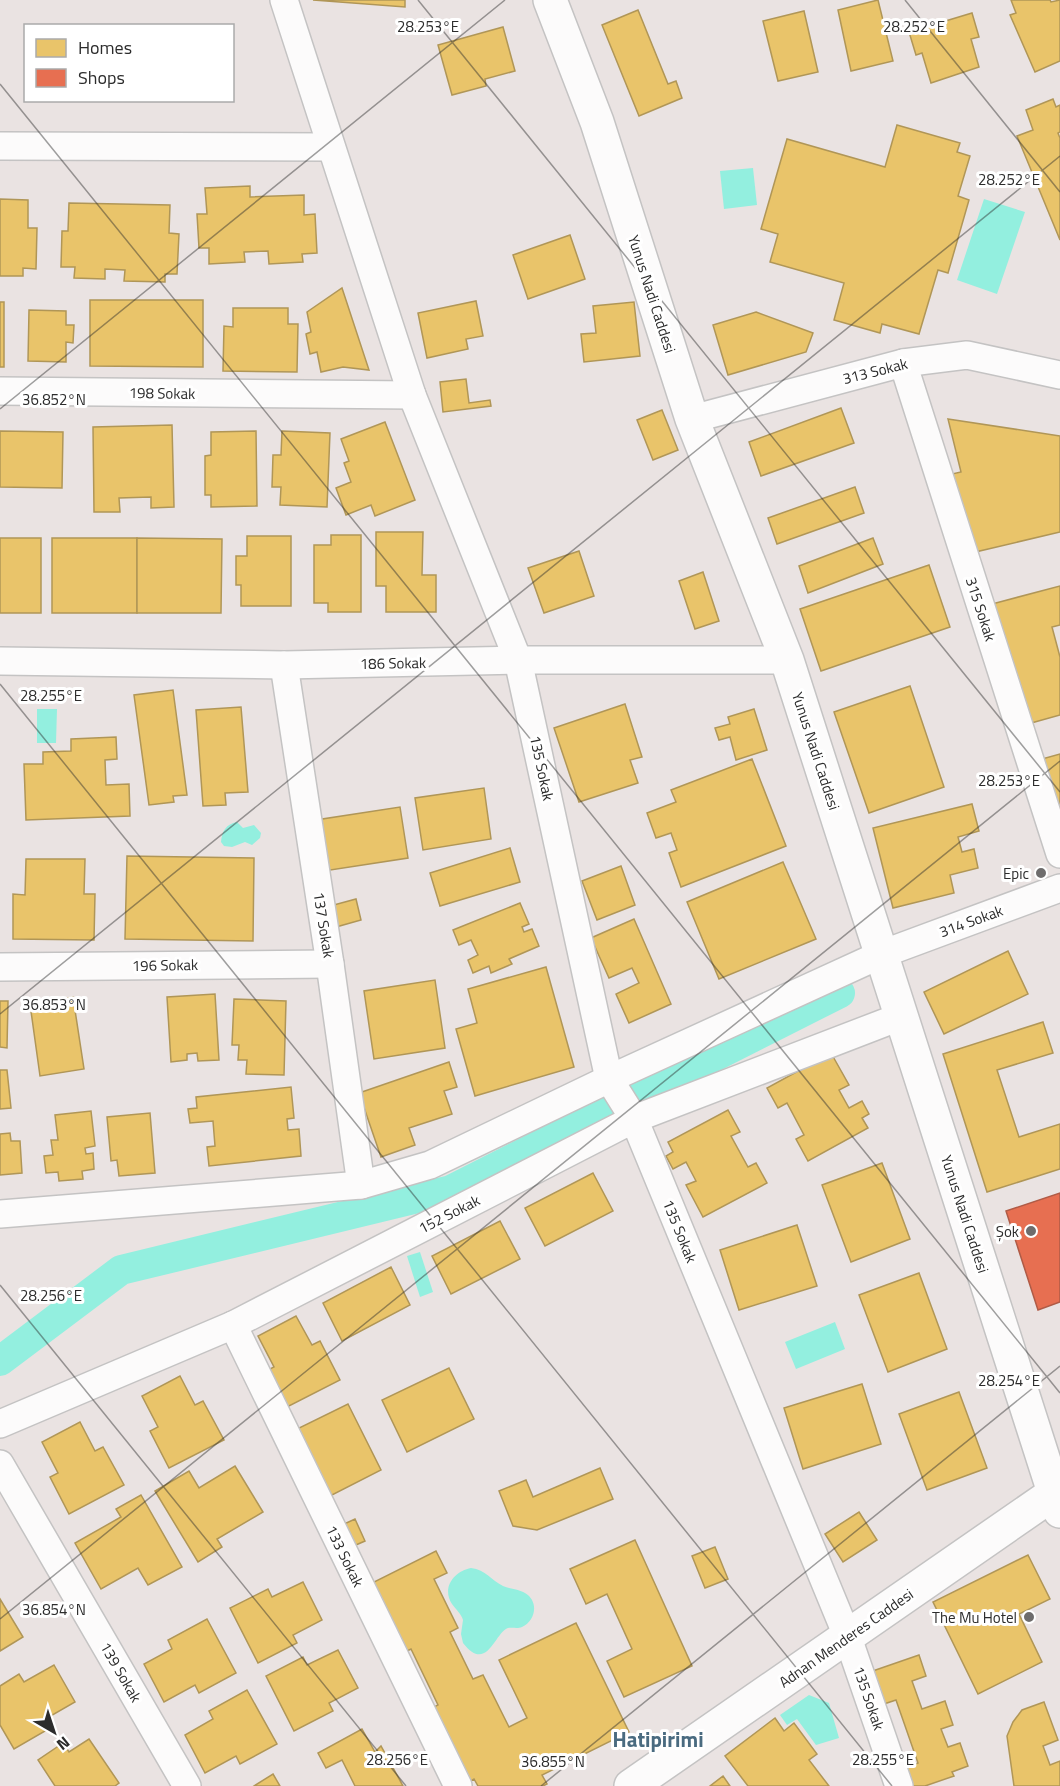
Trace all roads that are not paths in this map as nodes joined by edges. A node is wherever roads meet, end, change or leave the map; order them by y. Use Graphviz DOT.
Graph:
graph roads {
  1 [pos="284,0"];
  2 [pos="550,0"];
  3 [pos="0,146"];
  4 [pos="331,147"];
  5 [pos="903,363"];
  6 [pos="1060,375"];
  7 [pos="0,392"];
  8 [pos="412,395"];
  9 [pos="692,418"];
  10 [pos="518,660"];
  11 [pos="787,660"];
  12 [pos="0,662"];
  13 [pos="284,665"];
  14 [pos="1060,854"];
  15 [pos="1060,888"];
  16 [pos="882,954"];
  17 [pos="330,964"];
  18 [pos="0,967"];
  19 [pos="902,1016"];
  20 [pos="622,1100"];
  21 [pos="361,1185"];
  22 [pos="0,1214"];
  23 [pos="233,1325"];
  24 [pos="0,1424"];
  25 [pos="0,1464"];
  26 [pos="1058,1498"];
  27 [pos="848,1638"];
  28 [pos="188,1786"];
  29 [pos="458,1786"];
  30 [pos="631,1786"];
  31 [pos="899,1786"];
  1 -- 4 [label="street, 135 Sokak"];
  2 -- 9 [label="street, Yunus Nadi Caddesi"];
  3 -- 4 [label="street"];
  4 -- 8 [label="street, 135 Sokak"];
  5 -- 6 [label="street, 313 Sokak"];
  5 -- 9 [label="street, 313 Sokak"];
  5 -- 14 [label="street, 315 Sokak"];
  7 -- 8 [label="street, 198 Sokak"];
  8 -- 10 [label="street, 135 Sokak"];
  9 -- 11 [label="street, Yunus Nadi Caddesi"];
  10 -- 11 [label="street, 186 Sokak"];
  10 -- 13 [label="street, 186 Sokak"];
  10 -- 20 [label="street, 135 Sokak"];
  11 -- 16 [label="street, Yunus Nadi Caddesi"];
  12 -- 13 [label="street, 186 Sokak"];
  13 -- 17 [label="street, 137 Sokak"];
  15 -- 16 [label="street, 314 Sokak"];
  16 -- 19 [label="street, Yunus Nadi Caddesi"];
  16 -- 20 [label="street, 152 Sokak"];
  17 -- 18 [label="street, 196 Sokak"];
  17 -- 21 [label="street, 137 Sokak"];
  19 -- 20 [label="street, 152 Sokak"];
  19 -- 26 [label="street, Yunus Nadi Caddesi"];
  20 -- 21 [label="street, 152 Sokak"];
  20 -- 23 [label="street, 152 Sokak"];
  20 -- 27 [label="street, 135 Sokak"];
  21 -- 22 [label="street, 152 Sokak"];
  23 -- 24 [label="street, 152 Sokak"];
  23 -- 29 [label="street, 133 Sokak"];
  25 -- 28 [label="street, 139 Sokak"];
  26 -- 27 [label="street, Adnan Menderes Caddesi"];
  27 -- 30 [label="street, Adnan Menderes Caddesi"];
  27 -- 31 [label="street, 135 Sokak"];
}
